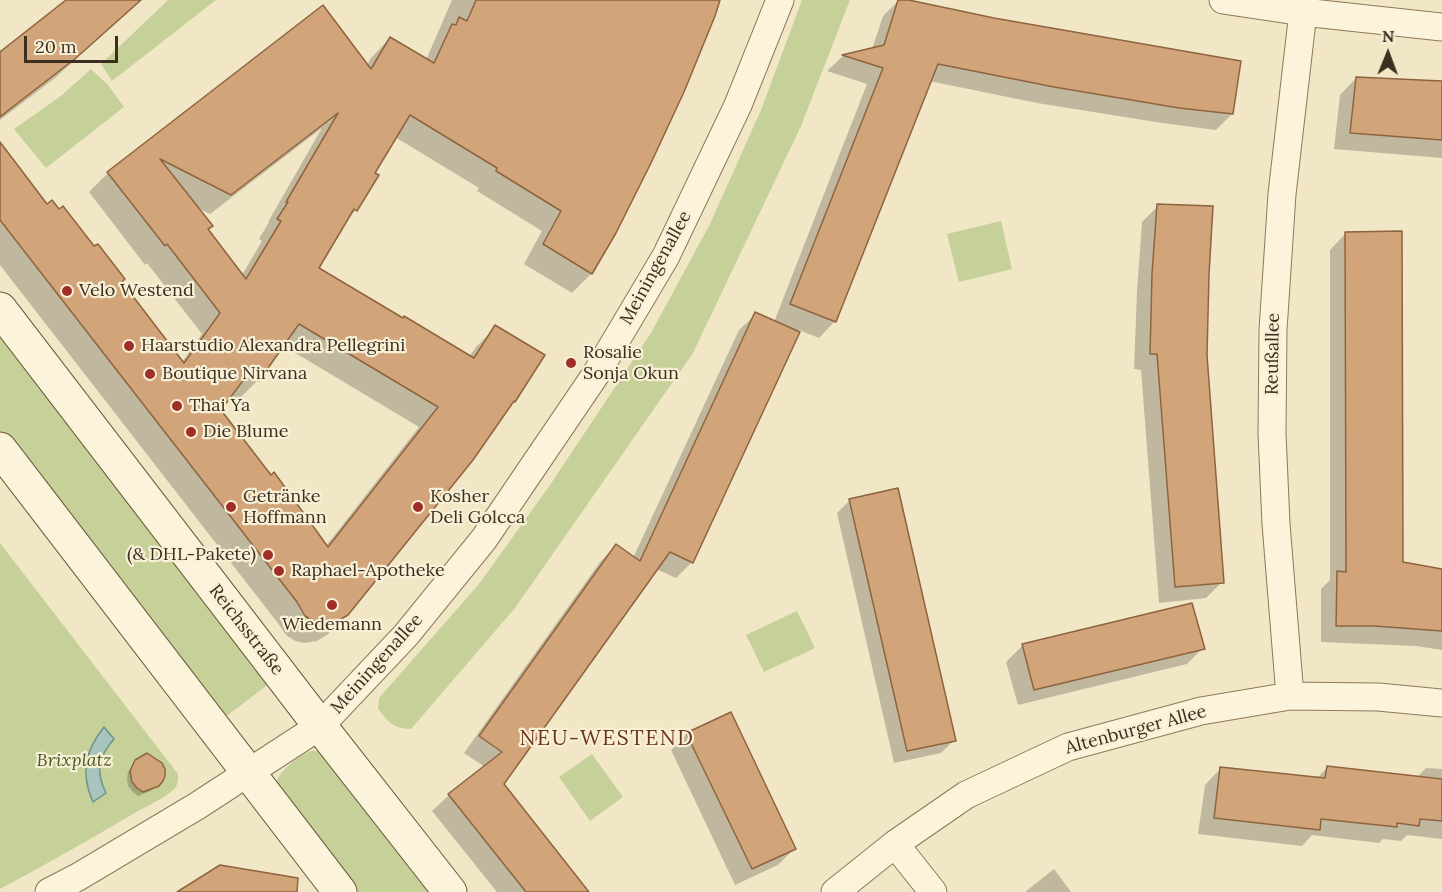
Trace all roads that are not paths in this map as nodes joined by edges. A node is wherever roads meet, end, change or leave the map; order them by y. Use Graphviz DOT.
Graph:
graph roads {
  1 [pos="780,0"];
  2 [pos="1223,0"];
  3 [pos="1303,12"];
  4 [pos="1442,27"];
  5 [pos="0,309"];
  6 [pos="0,449"];
  7 [pos="1290,696"];
  8 [pos="1442,703"];
  9 [pos="320,726"];
  10 [pos="247,772"];
  11 [pos="895,844"];
  12 [pos="49,892"];
  13 [pos="340,892"];
  14 [pos="450,892"];
  15 [pos="835,892"];
  16 [pos="933,892"];
  1 -- 9 [label="street, Meiningenallee"];
  2 -- 3 [label="street"];
  3 -- 4 [label="street"];
  3 -- 7 [label="street, Reußallee"];
  5 -- 9 [label="main road, Reichsstraße"];
  6 -- 10 [label="main road"];
  7 -- 8 [label="street, Altenburger Allee"];
  7 -- 11 [label="street, Altenburger Allee"];
  9 -- 10 [label="street, Meiningenallee"];
  9 -- 14 [label="main road, Reichsstraße"];
  10 -- 12 [label="street"];
  10 -- 13 [label="main road"];
  11 -- 15 [label="street, Altenburger Allee"];
  11 -- 16 [label="street"];
}
